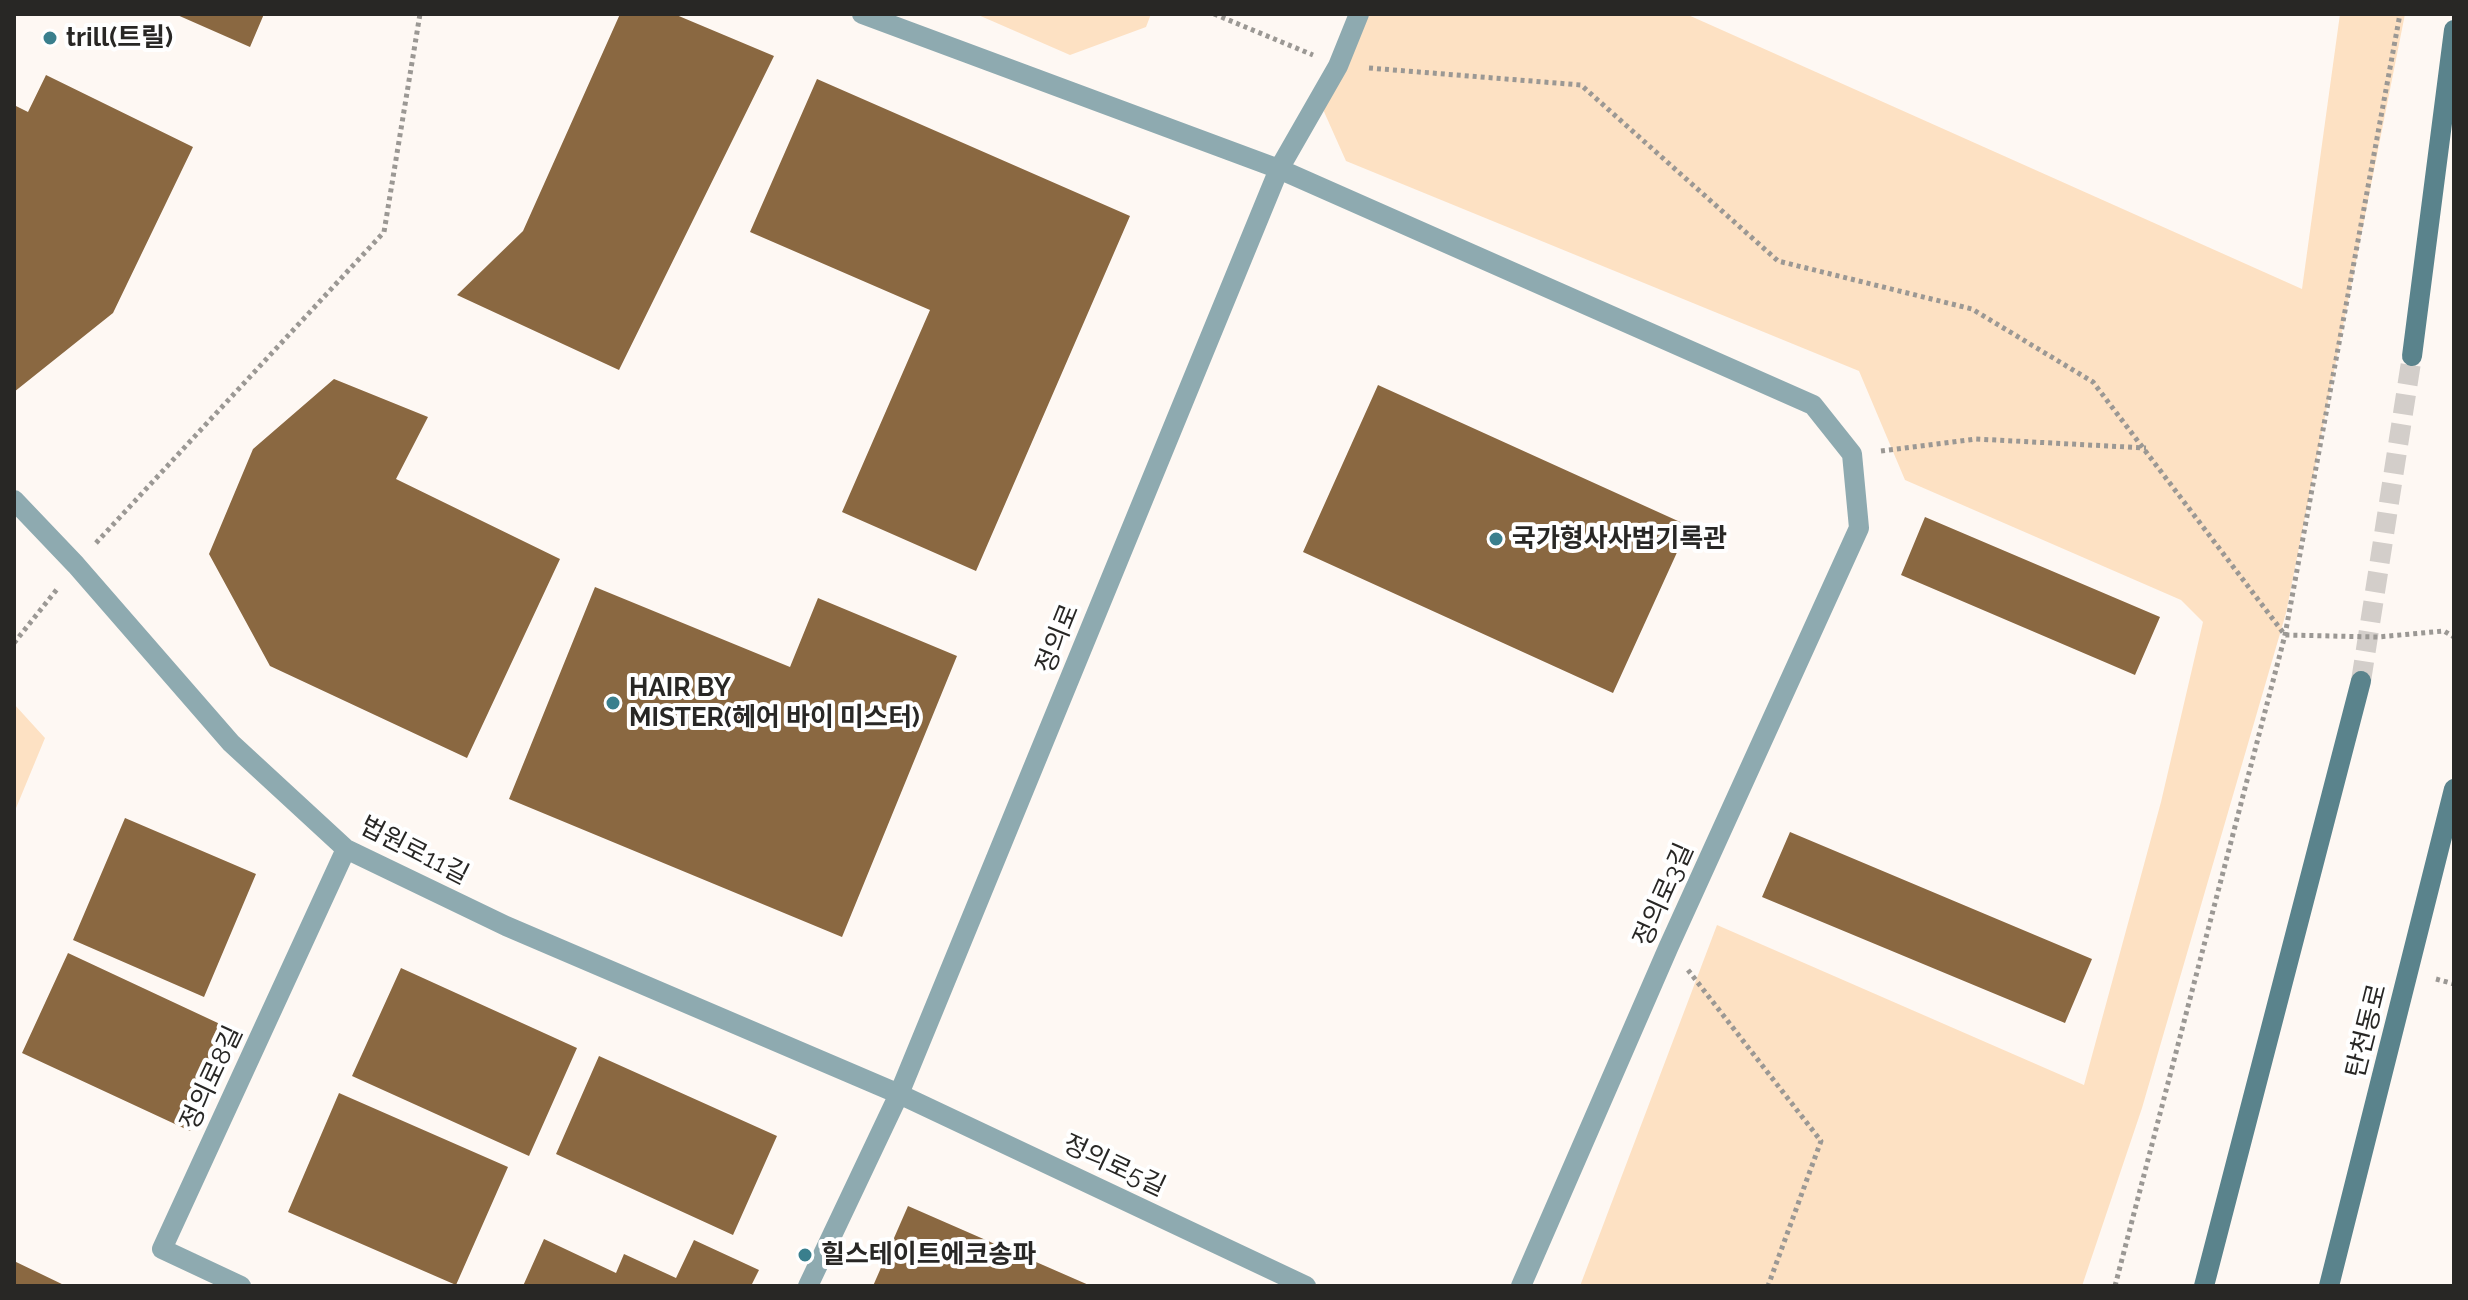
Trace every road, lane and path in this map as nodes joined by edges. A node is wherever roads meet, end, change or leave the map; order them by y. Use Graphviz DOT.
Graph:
graph roads {
  1 [pos="420,14"];
  2 [pos="862,14"];
  3 [pos="1214,14"];
  4 [pos="1359,14"];
  5 [pos="2400,14"];
  6 [pos="2454,30"];
  7 [pos="1338,66"];
  8 [pos="1279,169"];
  9 [pos="2412,356"];
  10 [pos="2146,448"];
  11 [pos="1852,454"];
  12 [pos="14,500"];
  13 [pos="76,565"];
  14 [pos="2285,635"];
  15 [pos="2454,637"];
  16 [pos="14,643"];
  17 [pos="2361,681"];
  18 [pos="2454,789"];
  19 [pos="346,849"];
  20 [pos="1669,946"];
  21 [pos="899,1094"];
  22 [pos="241,1286"];
  23 [pos="808,1286"];
  24 [pos="1306,1286"];
  25 [pos="1521,1286"];
  26 [pos="1768,1286"];
  27 [pos="2115,1286"];
  28 [pos="2204,1286"];
  29 [pos="2329,1286"];
  1 -- 13 [label="path"];
  2 -- 8 [label="street"];
  3 -- 7 [label="path"];
  4 -- 7 [label="street, 정의로"];
  5 -- 14 [label="path"];
  6 -- 9 [label="street"];
  7 -- 8 [label="street, 정의로"];
  7 -- 10 [label="path"];
  8 -- 11 [label="street"];
  8 -- 21 [label="street, 정의로"];
  10 -- 11 [label="path"];
  10 -- 14 [label="path"];
  11 -- 20 [label="street, 정의로3길"];
  12 -- 13 [label="street, 법원로11길"];
  13 -- 16 [label="path"];
  13 -- 19 [label="street, 법원로11길"];
  14 -- 15 [label="path"];
  14 -- 27 [label="path"];
  17 -- 28 [label="street"];
  18 -- 29 [label="street, 탄천동로"];
  19 -- 21 [label="street, 법원로11길"];
  19 -- 22 [label="street, 정의로8길"];
  20 -- 25 [label="street, 정의로3길"];
  20 -- 26 [label="path"];
  21 -- 23 [label="street, 정의로"];
  21 -- 24 [label="street, 정의로5길"];
}
